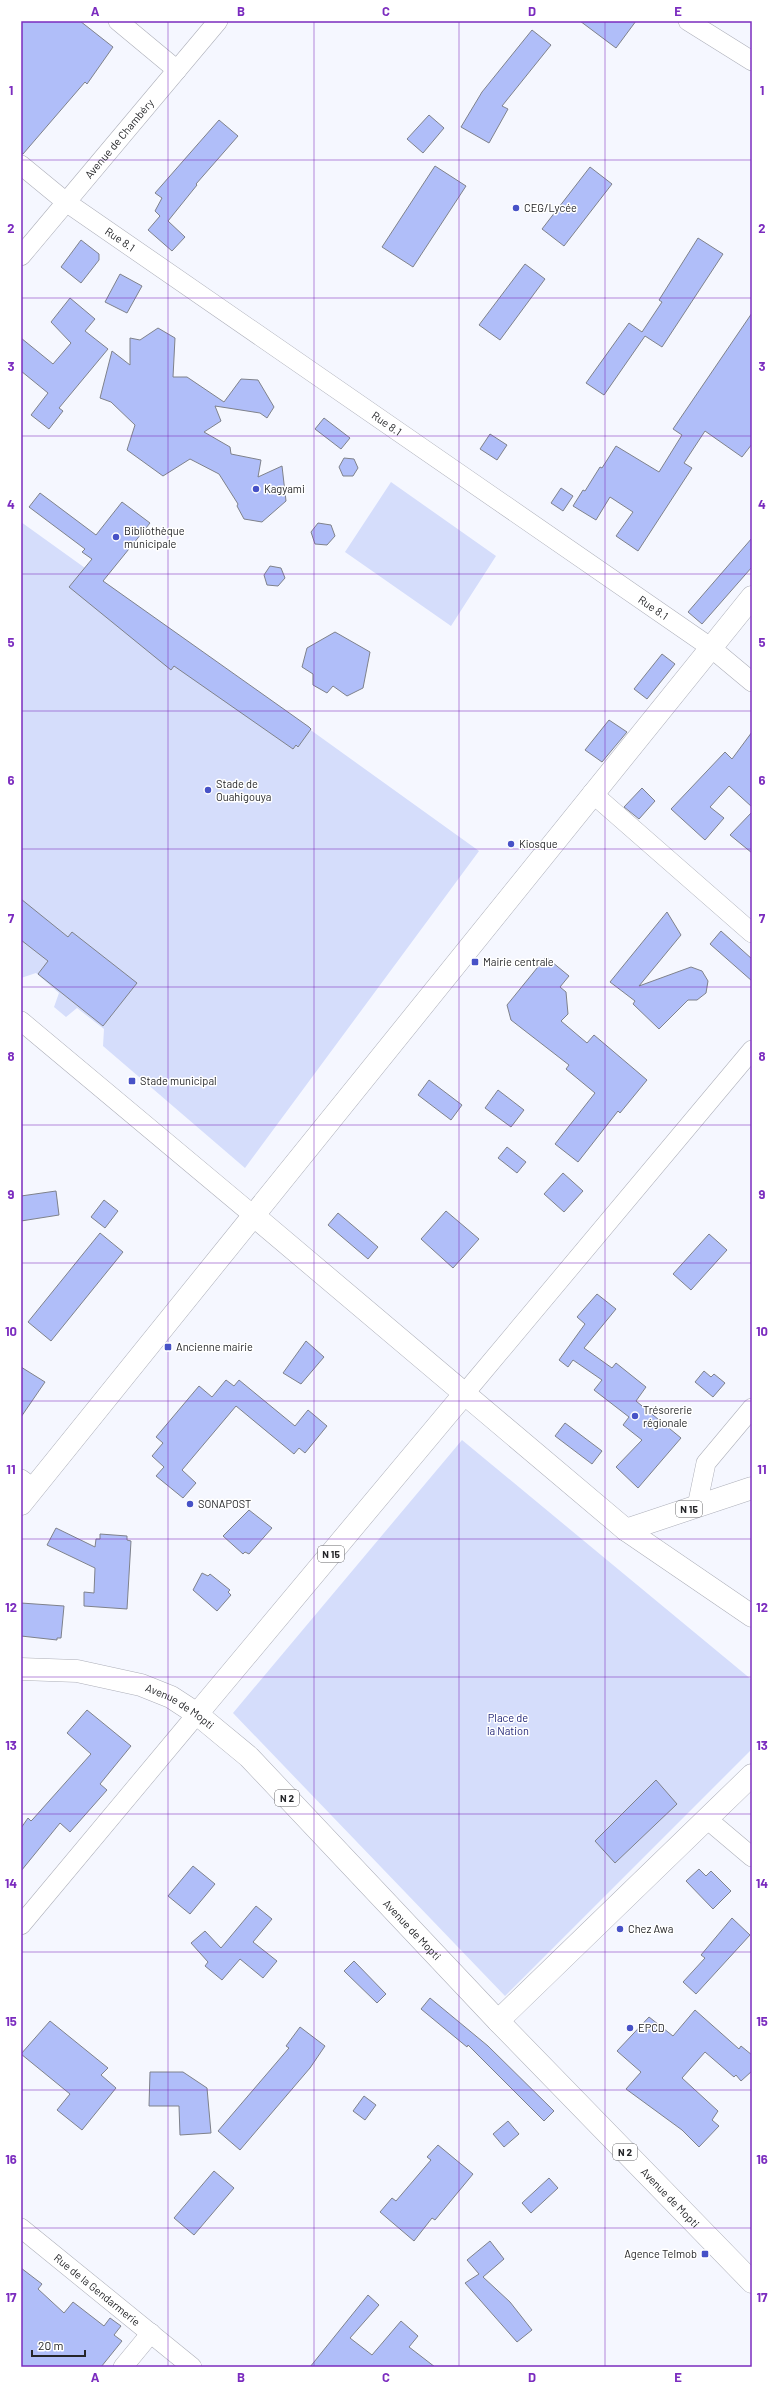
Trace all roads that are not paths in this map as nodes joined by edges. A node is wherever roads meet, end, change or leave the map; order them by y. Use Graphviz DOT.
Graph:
graph roads {
  1 [pos="118,21"];
  2 [pos="218,21"];
  3 [pos="688,21"];
  4 [pos="752,61"];
  5 [pos="177,70"];
  6 [pos="21,165"];
  7 [pos="66,202"];
  8 [pos="21,256"];
  9 [pos="752,597"];
  10 [pos="710,646"];
  11 [pos="752,682"];
  12 [pos="592,793"];
  13 [pos="752,933"];
  14 [pos="21,1021"];
  15 [pos="752,1050"];
  16 [pos="253,1215"];
  17 [pos="465,1393"];
  18 [pos="752,1408"];
  19 [pos="752,1488"];
  20 [pos="25,1490"];
  21 [pos="697,1506"];
  22 [pos="626,1530"];
  23 [pos="752,1616"];
  24 [pos="21,1668"];
  25 [pos="198,1714"];
  26 [pos="752,1775"];
  27 [pos="707,1819"];
  28 [pos="752,1857"];
  29 [pos="21,1925"];
  30 [pos="498,2021"];
  31 [pos="21,2228"];
  32 [pos="752,2282"];
  33 [pos="151,2333"];
  34 [pos="123,2367"];
  35 [pos="192,2367"];
  1 -- 5 [label="street"];
  2 -- 5 [label="street, Avenue de Chambéry"];
  3 -- 4 [label="street"];
  5 -- 7 [label="street, Avenue de Chambéry"];
  6 -- 7 [label="street, Rue 8.1"];
  7 -- 8 [label="street, Avenue de Chambéry"];
  7 -- 10 [label="street, Rue 8.1"];
  9 -- 10 [label="main road"];
  10 -- 11 [label="street, Rue 8.1"];
  10 -- 12 [label="main road"];
  12 -- 13 [label="street"];
  12 -- 16 [label="main road"];
  14 -- 16 [label="street"];
  15 -- 17 [label="street"];
  16 -- 17 [label="main road"];
  16 -- 20 [label="main road"];
  17 -- 22 [label="main road"];
  17 -- 25 [label="main road, N 15"];
  18 -- 21 [label="street"];
  19 -- 21 [label="main road, N 15"];
  21 -- 22 [label="main road, N 15"];
  22 -- 23 [label="main road"];
  24 -- 25 [label="main road, Avenue de Mopti / N 2"];
  25 -- 29 [label="street"];
  25 -- 30 [label="main road, Avenue de Mopti / N 2"];
  26 -- 27 [label="main road"];
  27 -- 28 [label="street"];
  27 -- 30 [label="main road"];
  30 -- 32 [label="main road, Avenue de Mopti / N 2"];
  31 -- 33 [label="street, Rue de la Gendarmerie"];
  33 -- 34 [label="street"];
  33 -- 35 [label="street, Rue de la Gendarmerie"];
}
